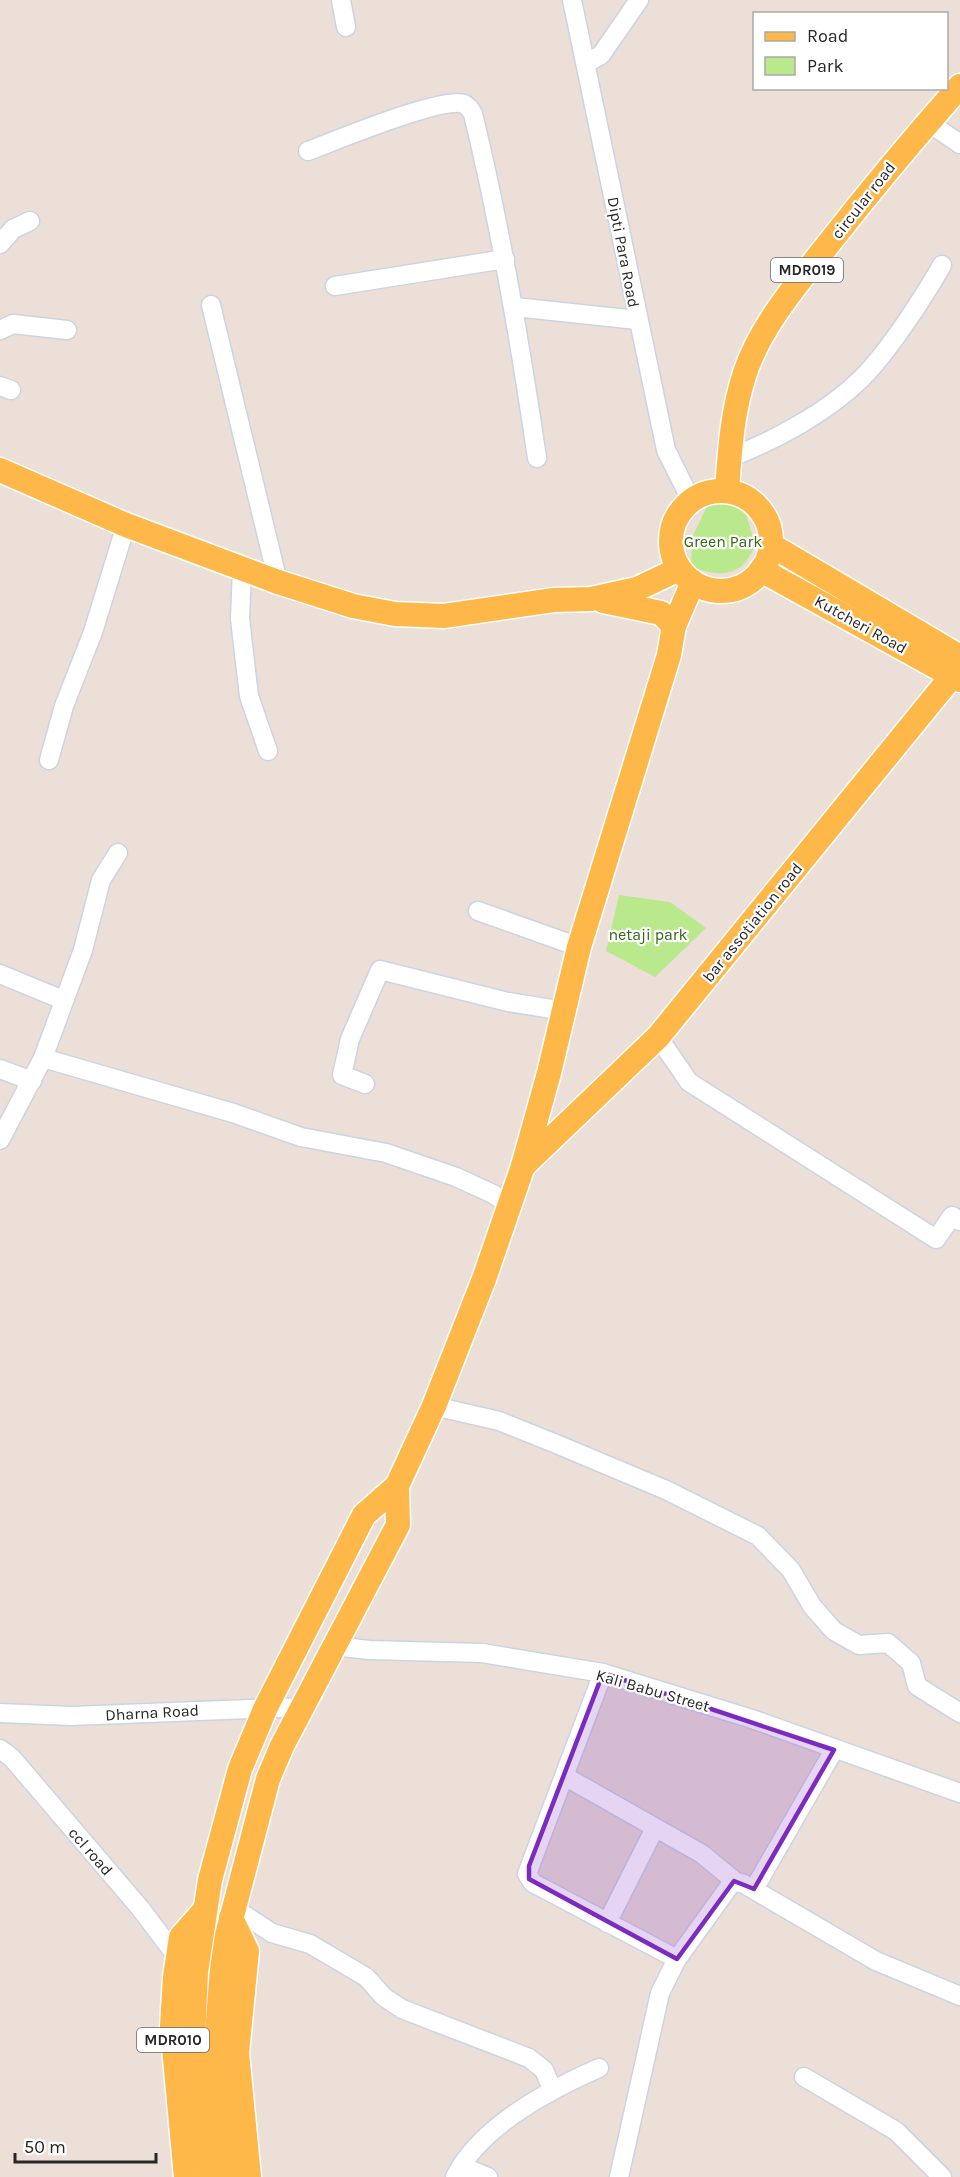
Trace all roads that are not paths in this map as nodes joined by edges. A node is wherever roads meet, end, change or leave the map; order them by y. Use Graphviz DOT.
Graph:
graph roads {
  1 [pos="341,0"];
  2 [pos="572,0"];
  3 [pos="639,0"];
  4 [pos="346,27"];
  5 [pos="586,63"];
  6 [pos="960,86"];
  7 [pos="928,122"];
  8 [pos="960,144"];
  9 [pos="308,151"];
  10 [pos="30,221"];
  11 [pos="0,244"];
  12 [pos="505,259"];
  13 [pos="942,265"];
  14 [pos="335,286"];
  15 [pos="211,304"];
  16 [pos="514,307"];
  17 [pos="637,320"];
  18 [pos="0,330"];
  19 [pos="67,330"];
  20 [pos="537,458"];
  21 [pos="729,458"];
  22 [pos="0,470"];
  23 [pos="727,490"];
  24 [pos="691,500"];
  25 [pos="126,525"];
  26 [pos="771,545"];
  27 [pos="242,569"];
  28 [pos="761,570"];
  29 [pos="686,576"];
  30 [pos="278,582"];
  31 [pos="591,599"];
  32 [pos="674,626"];
  33 [pos="958,668"];
  34 [pos="268,751"];
  35 [pos="49,760"];
  36 [pos="118,853"];
  37 [pos="478,911"];
  38 [pos="579,947"];
  39 [pos="0,974"];
  40 [pos="63,1000"];
  41 [pos="564,1011"];
  42 [pos="658,1037"];
  43 [pos="43,1058"];
  44 [pos="0,1068"];
  45 [pos="32,1081"];
  46 [pos="365,1083"];
  47 [pos="0,1140"];
  48 [pos="523,1166"];
  49 [pos="512,1206"];
  50 [pos="960,1221"];
  51 [pos="434,1406"];
  52 [pos="397,1486"];
  53 [pos="334,1646"];
  54 [pos="603,1673"];
  55 [pos="266,1707"];
  56 [pos="304,1707"];
  57 [pos="0,1713"];
  58 [pos="960,1713"];
  59 [pos="0,1749"];
  60 [pos="834,1749"];
  61 [pos="566,1777"];
  62 [pos="960,1793"];
  63 [pos="655,1828"];
  64 [pos="736,1882"];
  65 [pos="754,1889"];
  66 [pos="204,1911"];
  67 [pos="232,1913"];
  68 [pos="607,1923"];
  69 [pos="178,1958"];
  70 [pos="677,1959"];
  71 [pos="960,1996"];
  72 [pos="599,2068"];
  73 [pos="804,2077"];
  74 [pos="552,2089"];
  75 [pos="210,2106"];
  76 [pos="458,2171"];
  77 [pos="246,2176"];
  78 [pos="186,2177"];
  79 [pos="210,2177"];
  80 [pos="488,2177"];
  81 [pos="618,2177"];
  82 [pos="942,2177"];
  1 -- 4 [label="street"];
  2 -- 5 [label="street, Dipti Para Road"];
  3 -- 5 [label="street"];
  5 -- 17 [label="street, Dipti Para Road"];
  6 -- 7 [label="main road, circular road / MDR019"];
  7 -- 8 [label="street"];
  7 -- 21 [label="main road, circular road / MDR019"];
  9 -- 12 [label="street"];
  10 -- 11 [label="street"];
  12 -- 14 [label="street"];
  12 -- 16 [label="street"];
  13 -- 21 [label="street"];
  15 -- 30 [label="street"];
  16 -- 17 [label="street"];
  16 -- 20 [label="street"];
  17 -- 24 [label="street, Dipti Para Road"];
  18 -- 19 [label="street"];
  21 -- 23 [label="main road, circular road / MDR019"];
  22 -- 25 [label="main road"];
  23 -- 24 [label="main road"];
  23 -- 26 [label="main road"];
  24 -- 29 [label="main road"];
  25 -- 27 [label="main road"];
  25 -- 35 [label="street"];
  26 -- 28 [label="main road"];
  26 -- 33 [label="main road"];
  27 -- 30 [label="main road"];
  27 -- 34 [label="street"];
  28 -- 29 [label="main road"];
  28 -- 33 [label="main road, Kutcheri Road"];
  29 -- 31 [label="main road"];
  29 -- 32 [label="main road"];
  30 -- 31 [label="main road"];
  31 -- 32 [label="main road"];
  32 -- 38 [label="main road"];
  33 -- 42 [label="main road, bar assotiation road"];
  36 -- 40 [label="street"];
  37 -- 38 [label="street"];
  38 -- 41 [label="main road"];
  39 -- 40 [label="street"];
  40 -- 43 [label="street"];
  41 -- 46 [label="street"];
  41 -- 48 [label="main road"];
  42 -- 48 [label="main road, bar assotiation road"];
  42 -- 50 [label="street"];
  43 -- 45 [label="street"];
  43 -- 49 [label="street"];
  44 -- 45 [label="street"];
  45 -- 47 [label="street"];
  48 -- 49 [label="main road"];
  49 -- 51 [label="main road"];
  51 -- 52 [label="main road"];
  51 -- 58 [label="street"];
  52 -- 53 [label="main road"];
  52 -- 55 [label="main road"];
  53 -- 54 [label="street, Kali Babu Street"];
  53 -- 56 [label="main road"];
  54 -- 60 [label="street, Kali Babu Street"];
  54 -- 61 [label="street"];
  55 -- 56 [label="street, Dharna Road"];
  55 -- 57 [label="street, Dharna Road"];
  55 -- 66 [label="main road"];
  56 -- 67 [label="main road"];
  59 -- 69 [label="street, ccl road"];
  60 -- 62 [label="street, Kali Babu Street"];
  60 -- 65 [label="street"];
  61 -- 63 [label="street"];
  61 -- 68 [label="street"];
  63 -- 64 [label="street"];
  63 -- 68 [label="street"];
  64 -- 65 [label="street"];
  64 -- 70 [label="street"];
  65 -- 71 [label="street"];
  66 -- 69 [label="main road, MDR010"];
  66 -- 75 [label="main road"];
  67 -- 74 [label="street"];
  67 -- 75 [label="main road"];
  67 -- 77 [label="main road"];
  68 -- 70 [label="street"];
  69 -- 78 [label="main road, MDR010"];
  70 -- 81 [label="street"];
  72 -- 74 [label="street"];
  73 -- 82 [label="street"];
  74 -- 76 [label="street"];
  75 -- 77 [label="main road"];
  75 -- 79 [label="main road"];
  76 -- 80 [label="street"];
}
